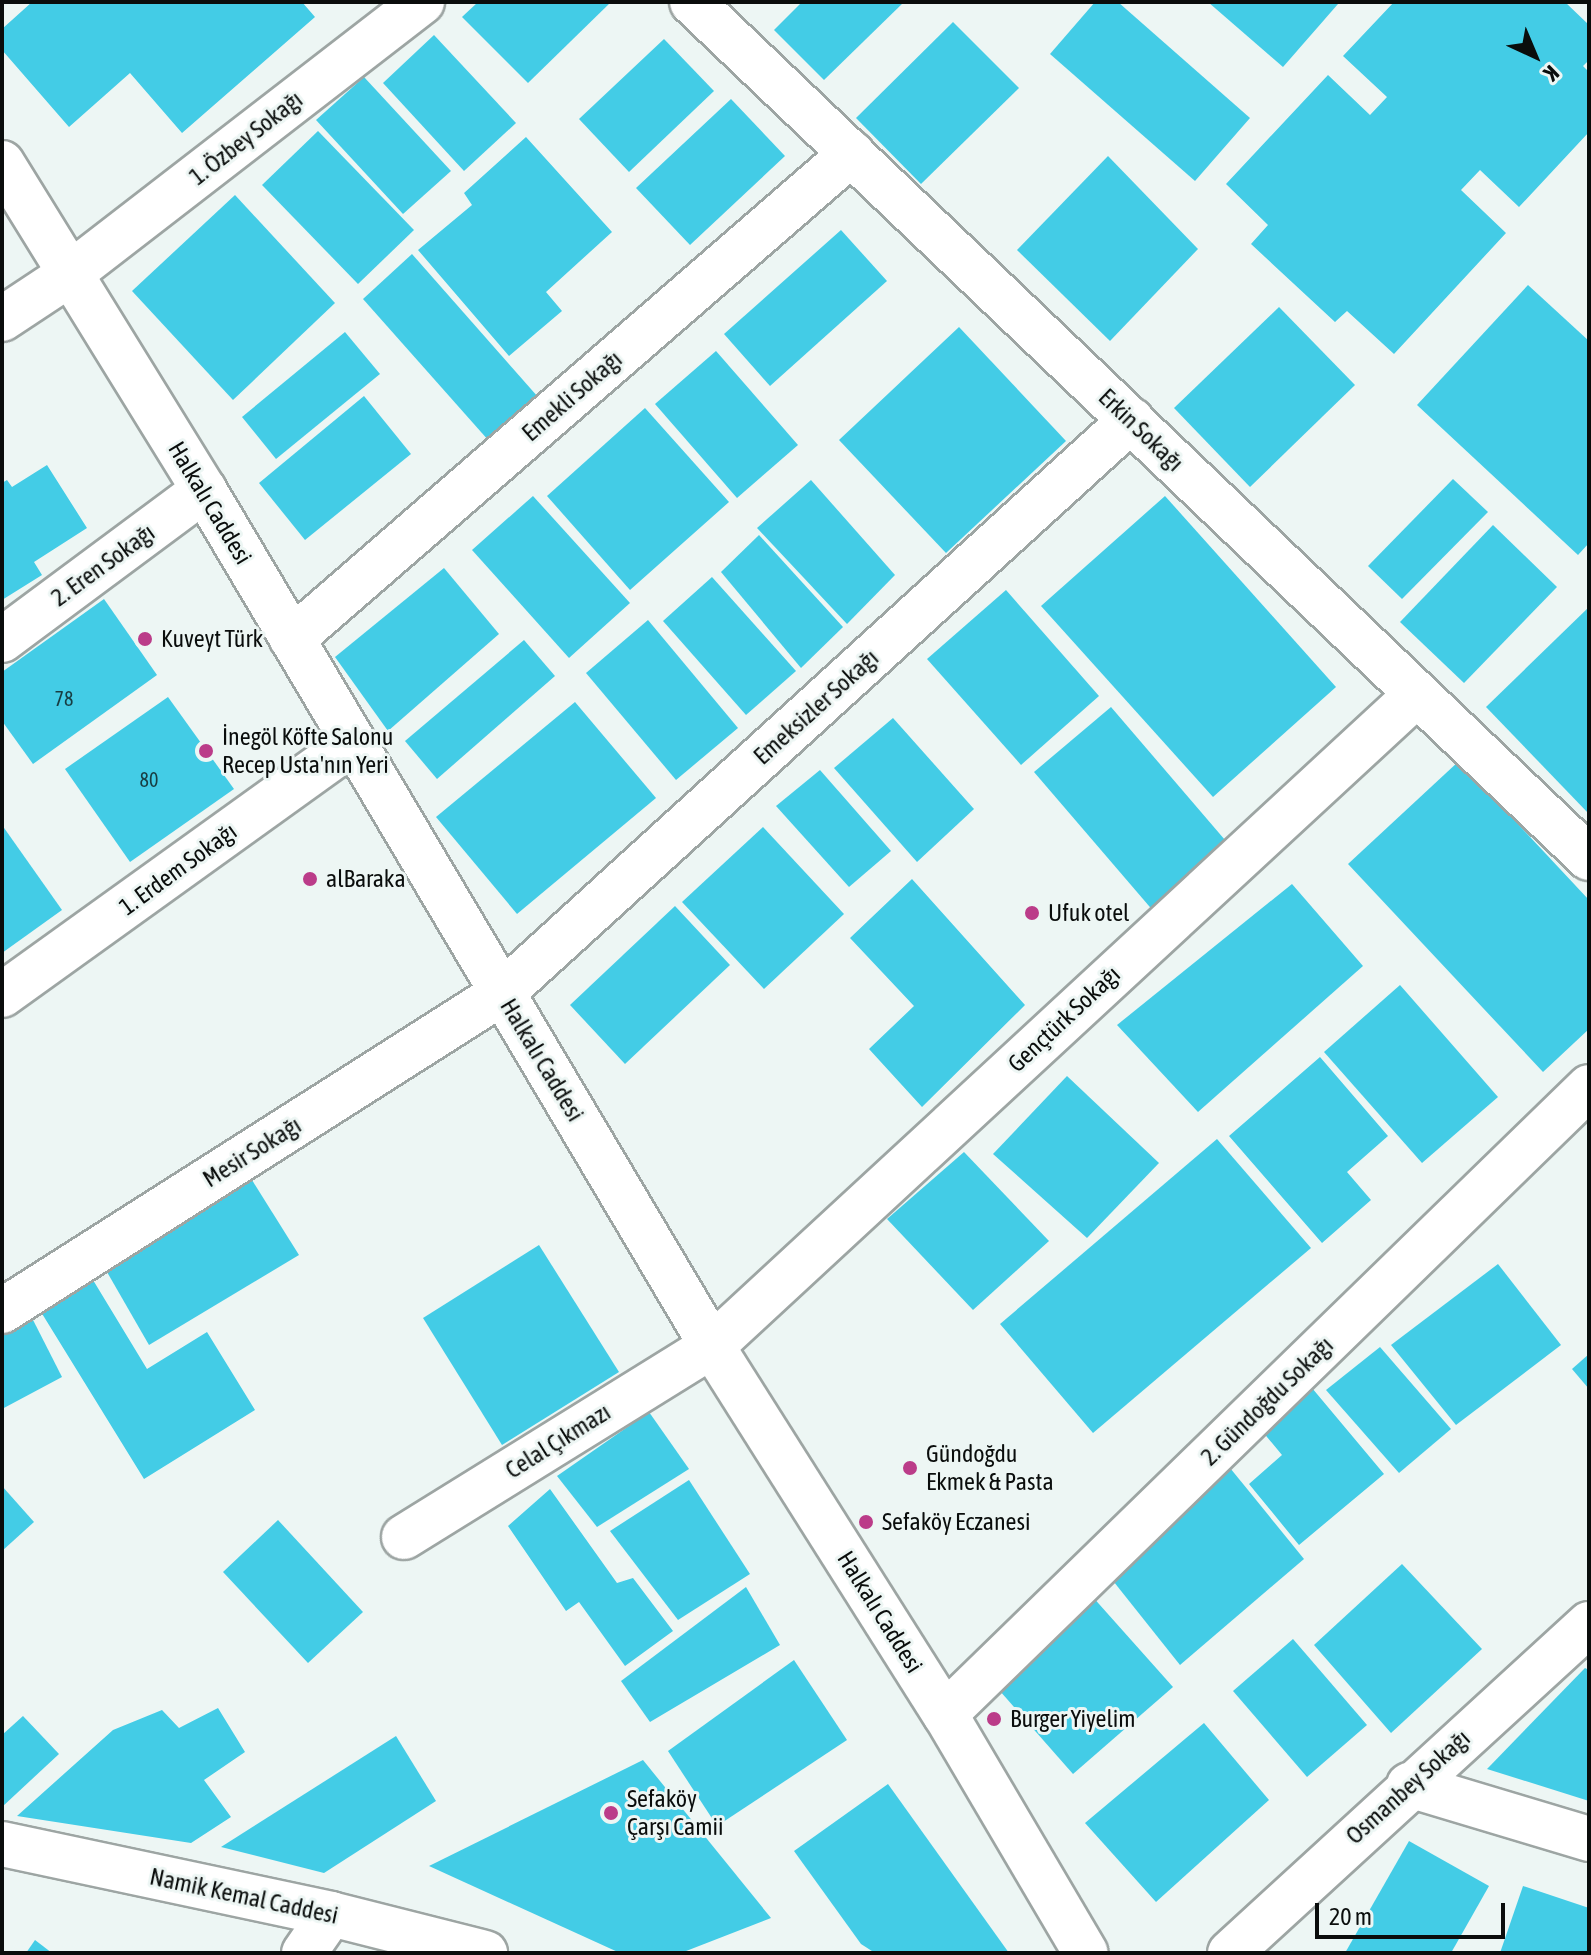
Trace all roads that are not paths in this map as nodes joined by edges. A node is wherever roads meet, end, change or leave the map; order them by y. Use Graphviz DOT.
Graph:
graph roads {
  1 [pos="422,2"];
  2 [pos="716,10"];
  3 [pos="852,153"];
  4 [pos="2,163"];
  5 [pos="70,274"];
  6 [pos="2,319"];
  7 [pos="1131,420"];
  8 [pos="204,490"];
  9 [pos="292,639"];
  10 [pos="2,640"];
  11 [pos="1417,694"];
  12 [pos="354,742"];
  13 [pos="1589,858"];
  14 [pos="502,993"];
  15 [pos="2,995"];
  16 [pos="1589,1087"];
  17 [pos="2,1311"];
  18 [pos="712,1346"];
  19 [pos="404,1537"];
  20 [pos="1589,1624"];
  21 [pos="945,1714"];
  22 [pos="1409,1785"];
  23 [pos="1589,1839"];
  24 [pos="2,1844"];
  25 [pos="331,1914"];
  26 [pos="304,1953"];
  27 [pos="485,1953"];
  28 [pos="1086,1953"];
  29 [pos="1230,1953"];
  1 -- 5 [label="street, 1. Özbey Sokağı"];
  2 -- 3 [label="street, Erkin Sokağı"];
  3 -- 7 [label="street, Erkin Sokağı"];
  3 -- 9 [label="street, Emekli Sokağı"];
  4 -- 5 [label="street, Halkalı Caddesi"];
  5 -- 6 [label="street, 1. Özbey Sokağı"];
  5 -- 8 [label="street, Halkalı Caddesi"];
  7 -- 11 [label="street, Erkin Sokağı"];
  7 -- 14 [label="street, Emeksizler Sokağı"];
  8 -- 9 [label="street, Halkalı Caddesi"];
  8 -- 10 [label="street, 2. Eren Sokağı"];
  9 -- 12 [label="street, Halkalı Caddesi"];
  11 -- 13 [label="street, Erkin Sokağı"];
  11 -- 18 [label="street, Gençtürk Sokağı"];
  12 -- 14 [label="street, Halkalı Caddesi"];
  12 -- 15 [label="street, 1. Erdem Sokağı"];
  14 -- 17 [label="street, Mesir Sokağı"];
  14 -- 18 [label="street, Halkalı Caddesi"];
  16 -- 21 [label="street, 2. Gündoğdu Sokağı"];
  18 -- 19 [label="street, Celal Çıkmazı"];
  18 -- 21 [label="street, Halkalı Caddesi"];
  20 -- 22 [label="street, Osmanbey Sokağı"];
  21 -- 28 [label="street, Halkalı Caddesi"];
  22 -- 23 [label="street"];
  22 -- 29 [label="street, Osmanbey Sokağı"];
  24 -- 25 [label="street, Namik Kemal Caddesi"];
  25 -- 26 [label="street"];
  25 -- 27 [label="street, Namik Kemal Caddesi"];
}
